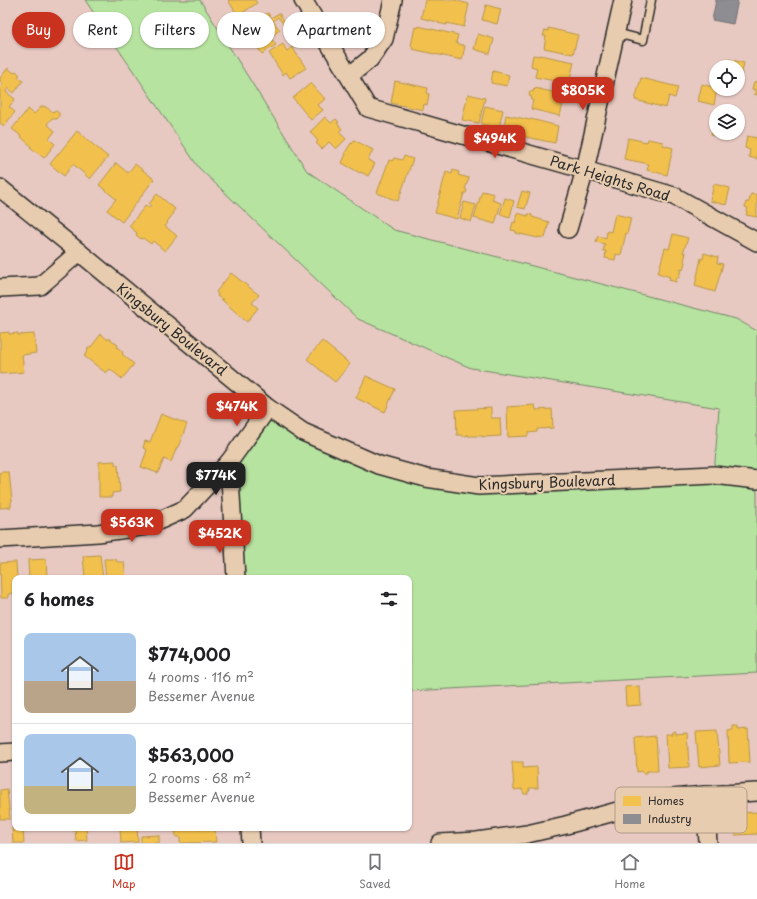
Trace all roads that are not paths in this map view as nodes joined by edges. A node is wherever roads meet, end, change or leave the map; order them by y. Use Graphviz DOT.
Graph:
graph roads {
  1 [pos="303,0"];
  2 [pos="393,0"];
  3 [pos="623,0"];
  4 [pos="651,0"];
  5 [pos="616,33"];
  6 [pos="349,76"];
  7 [pos="586,170"];
  8 [pos="0,188"];
  9 [pos="568,229"];
  10 [pos="757,242"];
  11 [pos="79,252"];
  12 [pos="0,288"];
  13 [pos="268,408"];
  14 [pos="229,462"];
  15 [pos="757,480"];
  16 [pos="0,540"];
  17 [pos="236,575"];
  18 [pos="12,752"];
  19 [pos="0,753"];
  20 [pos="747,792"];
  21 [pos="757,792"];
  22 [pos="615,812"];
  23 [pos="250,831"];
  24 [pos="707,833"];
  25 [pos="477,842"];
  26 [pos="251,843"];
  27 [pos="440,843"];
  28 [pos="708,843"];
  1 -- 6 [label="street, Park Heights Road"];
  2 -- 6 [label="street"];
  3 -- 5 [label="street"];
  4 -- 5 [label="lane"];
  5 -- 7 [label="street"];
  6 -- 7 [label="street, Park Heights Road"];
  7 -- 9 [label="street"];
  7 -- 10 [label="street, Park Heights Road"];
  8 -- 11 [label="street, Kingsbury Boulevard"];
  11 -- 12 [label="street"];
  11 -- 13 [label="street, Kingsbury Boulevard"];
  13 -- 14 [label="street"];
  13 -- 15 [label="street, Kingsbury Boulevard"];
  14 -- 16 [label="street"];
  14 -- 17 [label="street"];
  18 -- 19 [label="street"];
  20 -- 21 [label="street"];
  22 -- 25 [label="street"];
  23 -- 26 [label="street"];
  24 -- 28 [label="street"];
  25 -- 27 [label="street"];
}
